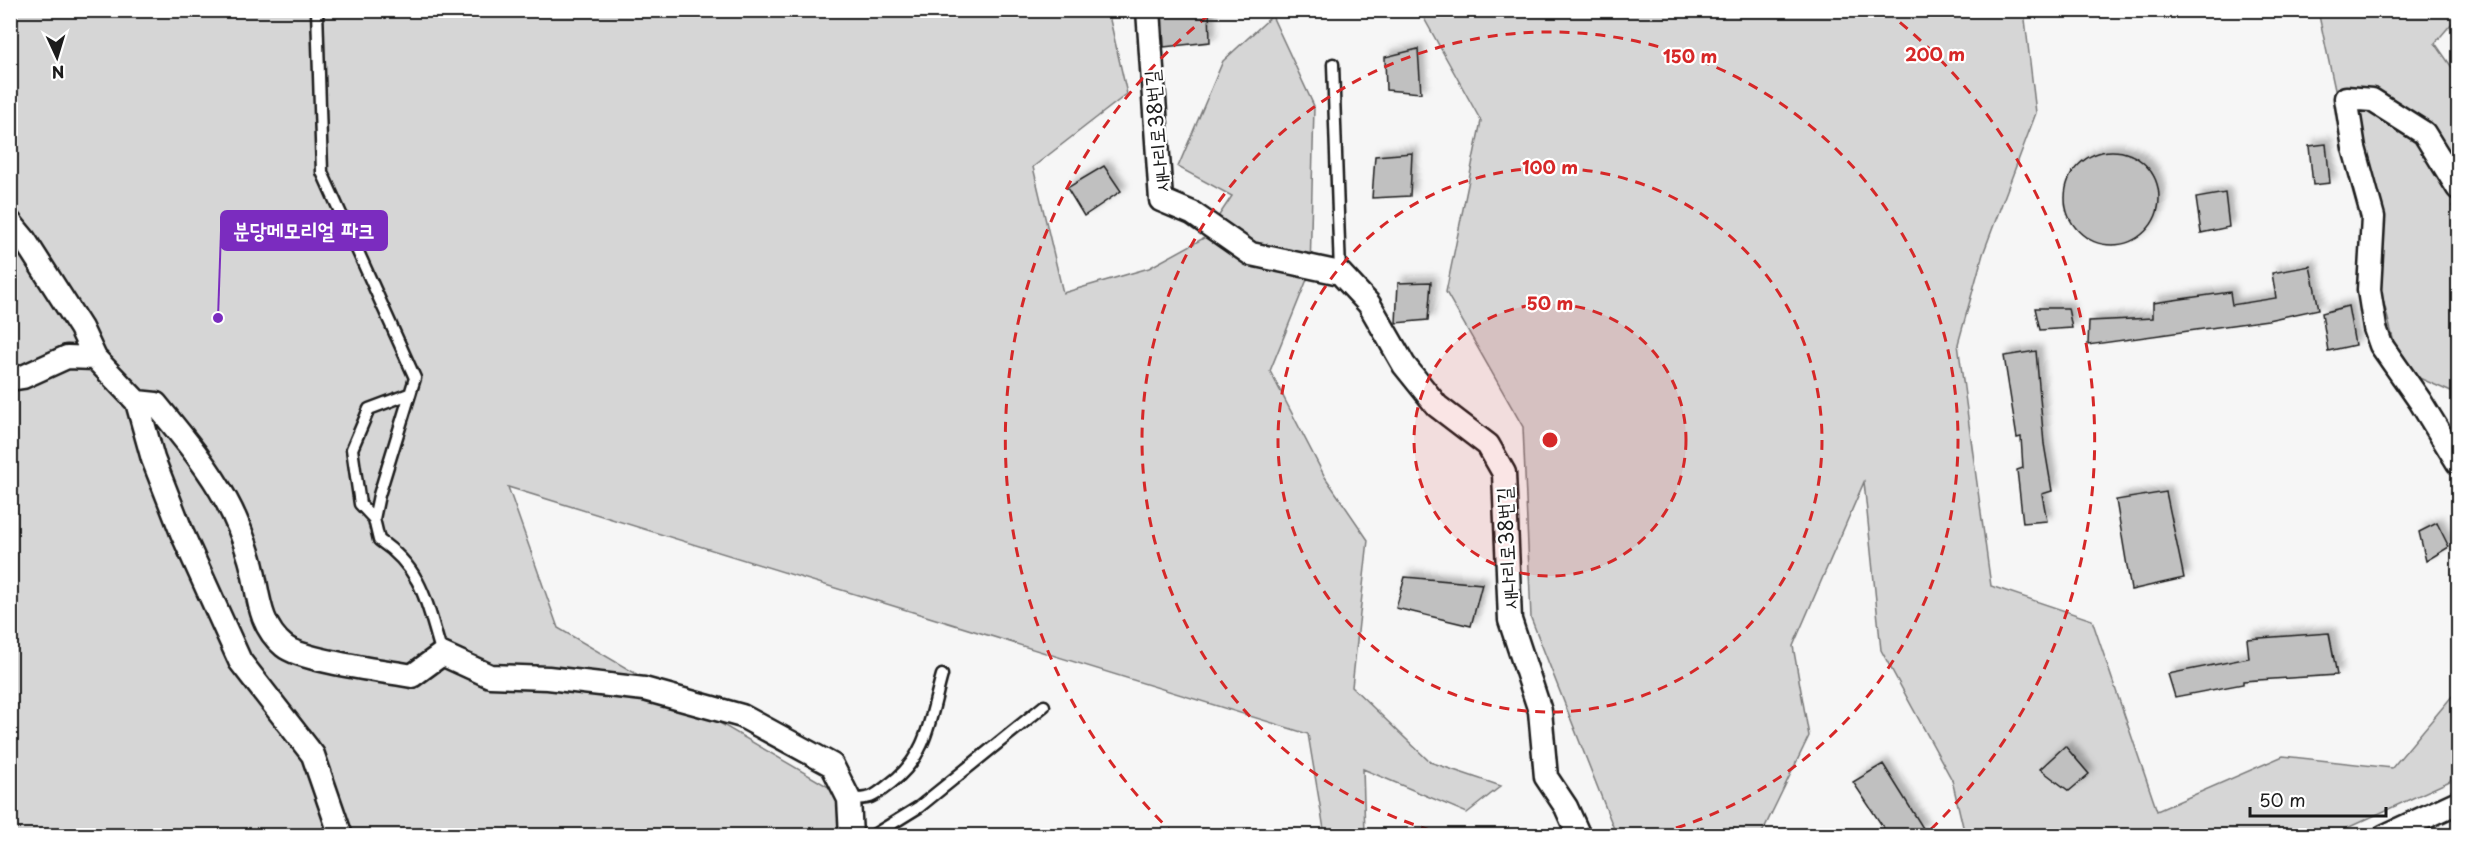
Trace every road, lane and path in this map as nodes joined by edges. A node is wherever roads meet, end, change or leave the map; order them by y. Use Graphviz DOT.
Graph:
graph roads {
  1 [pos="317,10"];
  2 [pos="1148,10"];
  3 [pos="1333,64"];
  4 [pos="2458,188"];
  5 [pos="10,222"];
  6 [pos="1340,273"];
  7 [pos="95,358"];
  8 [pos="10,379"];
  9 [pos="410,394"];
  10 [pos="137,402"];
  11 [pos="2458,463"];
  12 [pos="374,519"];
  13 [pos="442,654"];
  14 [pos="942,675"];
  15 [pos="1044,706"];
  16 [pos="849,798"];
  17 [pos="2458,802"];
  18 [pos="341,836"];
  19 [pos="851,836"];
  20 [pos="872,836"];
  21 [pos="1579,836"];
  22 [pos="2385,836"];
  1 -- 9 [label="lane"];
  2 -- 6 [label="street, 새나리로38번길"];
  3 -- 6 [label="lane"];
  4 -- 11 [label="street"];
  5 -- 7 [label="street"];
  6 -- 21 [label="street, 새나리로38번길"];
  7 -- 8 [label="street"];
  7 -- 10 [label="street"];
  9 -- 12 [label="lane"];
  9 -- 12 [label="lane"];
  10 -- 13 [label="street"];
  10 -- 18 [label="street"];
  12 -- 13 [label="lane"];
  13 -- 16 [label="street"];
  14 -- 16 [label="lane"];
  15 -- 20 [label="lane"];
  16 -- 19 [label="street"];
  17 -- 22 [label="street"];
}
